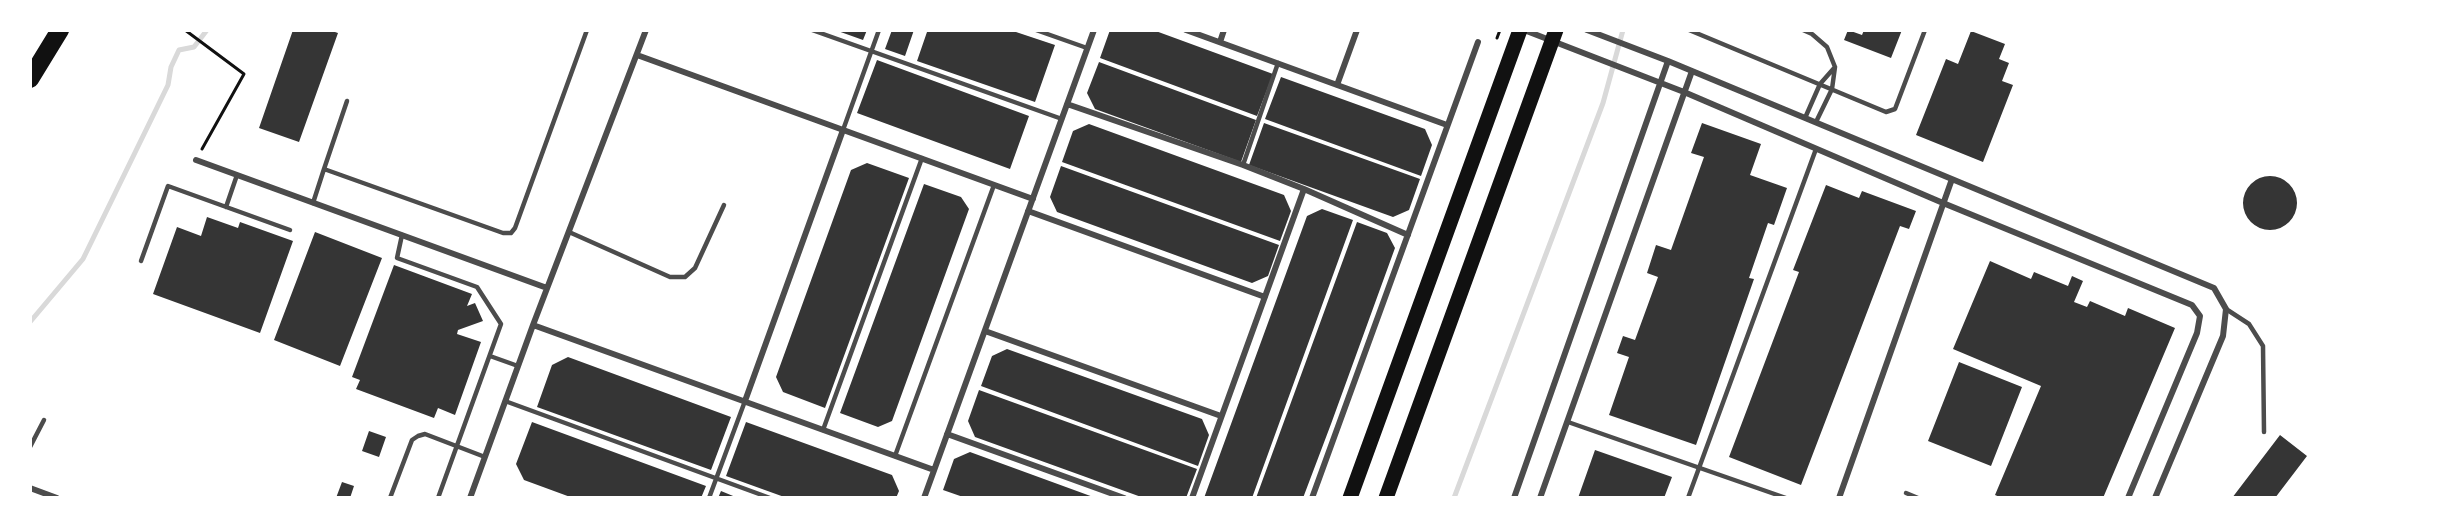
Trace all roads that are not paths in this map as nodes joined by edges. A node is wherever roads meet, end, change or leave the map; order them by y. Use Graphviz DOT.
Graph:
graph roads {
  1 [pos="60,30"];
  2 [pos="587,30"];
  3 [pos="646,30"];
  4 [pos="812,30"];
  5 [pos="879,30"];
  6 [pos="1036,30"];
  7 [pos="1094,30"];
  8 [pos="1186,30"];
  9 [pos="1224,30"];
  10 [pos="1357,30"];
  11 [pos="1587,30"];
  12 [pos="1689,30"];
  13 [pos="1803,30"];
  14 [pos="1925,30"];
  15 [pos="1517,31"];
  16 [pos="1554,35"];
  17 [pos="1220,42"];
  18 [pos="1478,42"];
  19 [pos="1087,48"];
  20 [pos="872,50"];
  21 [pos="637,55"];
  22 [pos="1668,61"];
  23 [pos="1278,63"];
  24 [pos="1835,67"];
  25 [pos="1692,71"];
  26 [pos="30,79"];
  27 [pos="1660,82"];
  28 [pos="1820,84"];
  29 [pos="1337,85"];
  30 [pos="1832,89"];
  31 [pos="1684,92"];
  32 [pos="347,101"];
  33 [pos="1067,104"];
  34 [pos="1805,118"];
  35 [pos="1062,119"];
  36 [pos="1816,122"];
  37 [pos="1448,125"];
  38 [pos="843,130"];
  39 [pos="1816,149"];
  40 [pos="921,158"];
  41 [pos="196,160"];
  42 [pos="1243,165"];
  43 [pos="324,169"];
  44 [pos="237,175"];
  45 [pos="1952,179"];
  46 [pos="994,185"];
  47 [pos="1304,189"];
  48 [pos="1033,199"];
  49 [pos="313,203"];
  50 [pos="1943,203"];
  51 [pos="724,205"];
  52 [pos="226,207"];
  53 [pos="1028,211"];
  54 [pos="290,230"];
  55 [pos="569,232"];
  56 [pos="402,235"];
  57 [pos="1408,235"];
  58 [pos="141,261"];
  59 [pos="547,288"];
  60 [pos="1265,297"];
  61 [pos="2226,309"];
  62 [pos="533,325"];
  63 [pos="985,331"];
  64 [pos="490,356"];
  65 [pos="518,366"];
  66 [pos="505,401"];
  67 [pos="745,401"];
  68 [pos="1221,416"];
  69 [pos="44,420"];
  70 [pos="1568,422"];
  71 [pos="823,430"];
  72 [pos="2264,432"];
  73 [pos="947,434"];
  74 [pos="30,447"];
  75 [pos="457,447"];
  76 [pos="895,456"];
  77 [pos="485,457"];
  78 [pos="1699,468"];
  79 [pos="934,470"];
  80 [pos="716,478"];
  81 [pos="30,488"];
  82 [pos="1906,493"];
  83 [pos="57,498"];
  84 [pos="390,498"];
  85 [pos="438,498"];
  86 [pos="470,498"];
  87 [pos="709,498"];
  88 [pos="770,498"];
  89 [pos="924,498"];
  90 [pos="1124,498"];
  91 [pos="1192,498"];
  92 [pos="1312,498"];
  93 [pos="1350,498"];
  94 [pos="1386,498"];
  95 [pos="1514,498"];
  96 [pos="1540,498"];
  97 [pos="1688,498"];
  98 [pos="1786,498"];
  99 [pos="1839,498"];
  100 [pos="1918,498"];
  101 [pos="2128,498"];
  102 [pos="2155,498"];
  1 -- 26 [label="highway"];
  2 -- 43 [label="lane"];
  3 -- 21 [label="street"];
  4 -- 20 [label="lane"];
  5 -- 20 [label="lane"];
  6 -- 19 [label="lane"];
  7 -- 19 [label="street"];
  8 -- 17 [label="street"];
  9 -- 17 [label="street"];
  10 -- 29 [label="street"];
  11 -- 22 [label="street"];
  12 -- 28 [label="lane"];
  13 -- 24 [label="lane"];
  14 -- 30 [label="lane"];
  15 -- 16 [label="street"];
  15 -- 93 [label="main road"];
  16 -- 27 [label="street"];
  16 -- 94 [label="main road"];
  17 -- 23 [label="street"];
  18 -- 37 [label="street"];
  19 -- 33 [label="street"];
  20 -- 35 [label="lane"];
  20 -- 38 [label="lane"];
  21 -- 38 [label="street"];
  21 -- 55 [label="street"];
  22 -- 25 [label="street"];
  22 -- 27 [label="street"];
  23 -- 29 [label="street"];
  23 -- 42 [label="lane"];
  24 -- 28 [label="lane"];
  24 -- 30 [label="lane"];
  25 -- 31 [label="street"];
  25 -- 34 [label="street"];
  27 -- 31 [label="street"];
  27 -- 95 [label="street"];
  28 -- 30 [label="lane"];
  28 -- 34 [label="lane"];
  29 -- 37 [label="street"];
  30 -- 36 [label="lane"];
  31 -- 39 [label="street"];
  31 -- 70 [label="street"];
  32 -- 43 [label="lane"];
  33 -- 35 [label="street"];
  33 -- 42 [label="street"];
  34 -- 36 [label="street"];
  35 -- 48 [label="street"];
  36 -- 45 [label="street"];
  37 -- 57 [label="street"];
  38 -- 40 [label="street"];
  38 -- 67 [label="street"];
  39 -- 50 [label="street"];
  39 -- 78 [label="lane"];
  40 -- 46 [label="street"];
  40 -- 71 [label="lane"];
  41 -- 44 [label="street"];
  42 -- 47 [label="street"];
  43 -- 49 [label="lane"];
  44 -- 49 [label="street"];
  44 -- 52 [label="lane"];
  45 -- 50 [label="street"];
  45 -- 61 [label="street"];
  46 -- 48 [label="street"];
  46 -- 76 [label="lane"];
  47 -- 57 [label="street"];
  47 -- 60 [label="street"];
  48 -- 53 [label="street"];
  49 -- 56 [label="street"];
  50 -- 99 [label="street"];
  50 -- 101 [label="street"];
  51 -- 55 [label="lane"];
  52 -- 54 [label="lane"];
  52 -- 58 [label="lane"];
  53 -- 60 [label="street"];
  53 -- 63 [label="street"];
  55 -- 59 [label="street"];
  56 -- 59 [label="street"];
  56 -- 64 [label="lane"];
  57 -- 92 [label="street"];
  59 -- 62 [label="street"];
  60 -- 68 [label="street"];
  61 -- 72 [label="lane"];
  61 -- 102 [label="street"];
  62 -- 65 [label="street"];
  62 -- 67 [label="street"];
  63 -- 68 [label="street"];
  63 -- 73 [label="street"];
  64 -- 65 [label="lane"];
  64 -- 75 [label="lane"];
  65 -- 66 [label="street"];
  66 -- 77 [label="street"];
  66 -- 80 [label="lane"];
  67 -- 71 [label="street"];
  67 -- 80 [label="lane"];
  68 -- 91 [label="street"];
  69 -- 74 [label="lane"];
  70 -- 78 [label="lane"];
  70 -- 96 [label="street"];
  71 -- 76 [label="street"];
  73 -- 79 [label="street"];
  73 -- 90 [label="street"];
  75 -- 77 [label="lane"];
  75 -- 84 [label="lane"];
  75 -- 85 [label="lane"];
  76 -- 79 [label="street"];
  77 -- 86 [label="street"];
  78 -- 97 [label="lane"];
  78 -- 98 [label="lane"];
  79 -- 89 [label="street"];
  80 -- 87 [label="lane"];
  80 -- 88 [label="lane"];
  81 -- 83 [label="street"];
  82 -- 100 [label="lane"];
}
